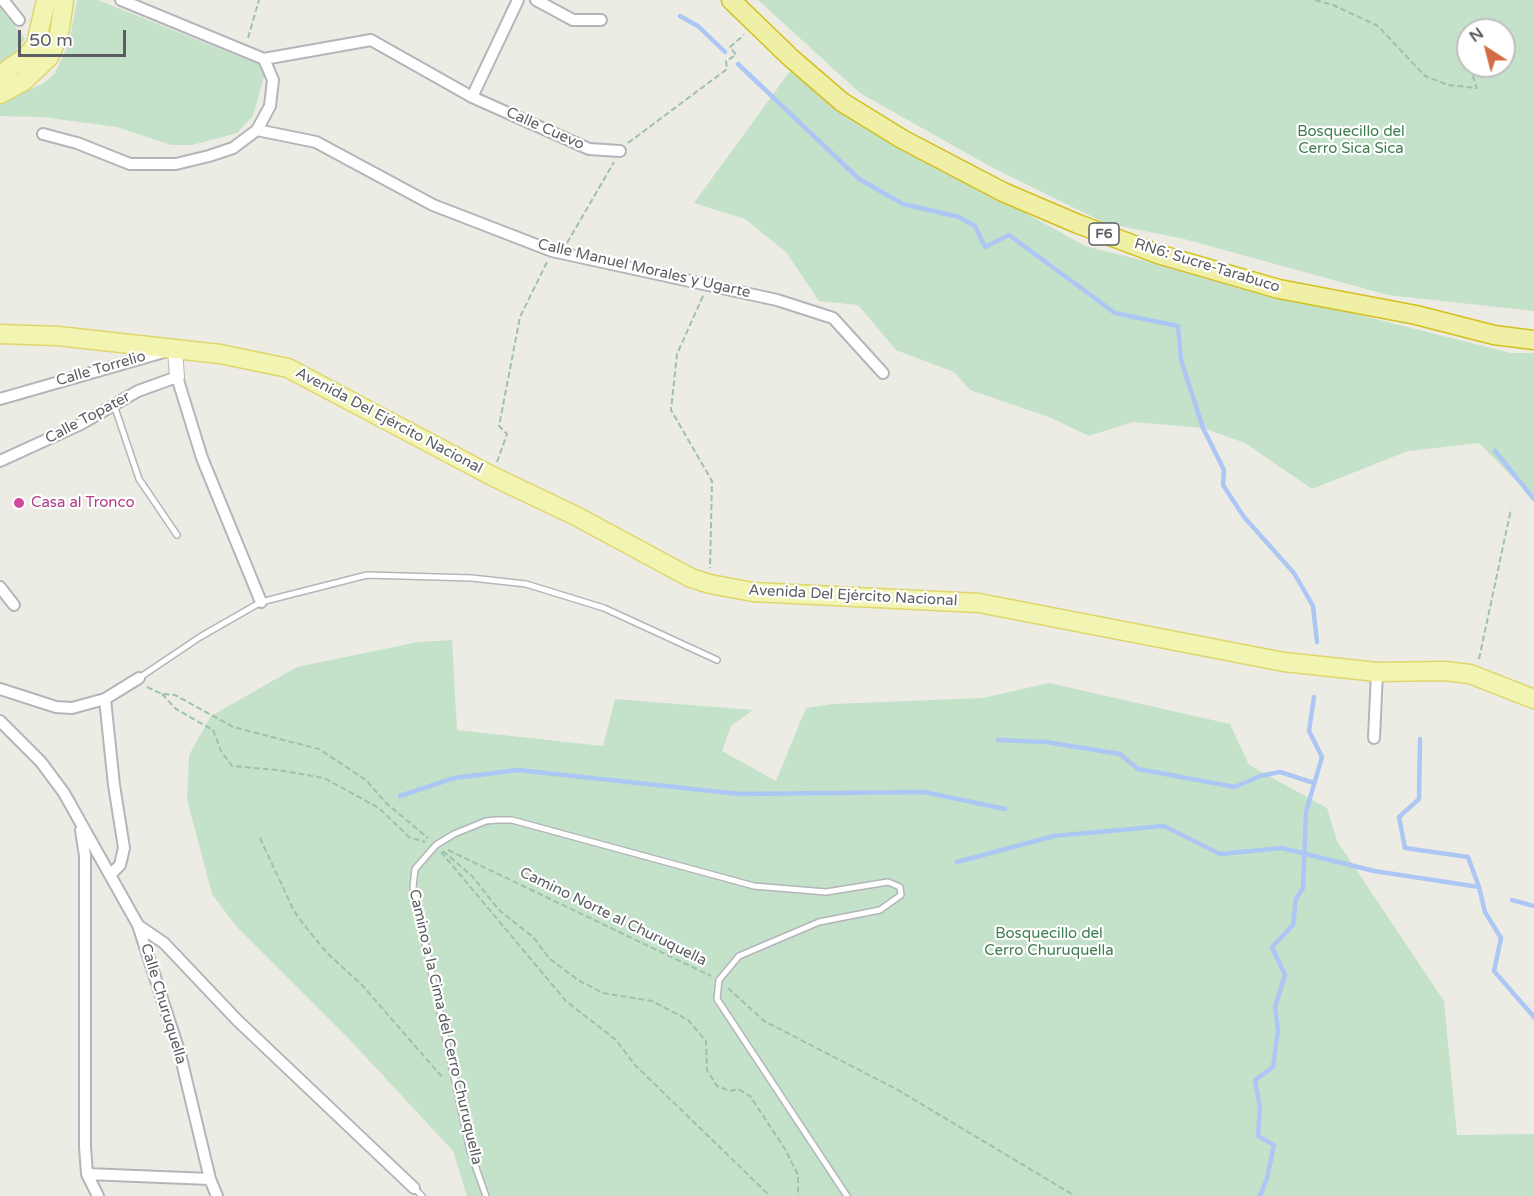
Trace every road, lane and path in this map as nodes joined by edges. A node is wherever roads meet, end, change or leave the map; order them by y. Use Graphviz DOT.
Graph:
graph roads {
  1 [pos="3,0"];
  2 [pos="46,0"];
  3 [pos="64,0"];
  4 [pos="122,0"];
  5 [pos="259,0"];
  6 [pos="518,0"];
  7 [pos="536,0"];
  8 [pos="731,0"];
  9 [pos="1315,0"];
  10 [pos="19,20"];
  11 [pos="601,20"];
  12 [pos="756,24"];
  13 [pos="244,49"];
  14 [pos="264,59"];
  15 [pos="0,75"];
  16 [pos="1474,78"];
  17 [pos="0,94"];
  18 [pos="472,97"];
  19 [pos="257,130"];
  20 [pos="43,134"];
  21 [pos="620,152"];
  22 [pos="557,252"];
  23 [pos="707,285"];
  24 [pos="0,334"];
  25 [pos="1534,340"];
  26 [pos="176,349"];
  27 [pos="883,373"];
  28 [pos="177,377"];
  29 [pos="0,399"];
  30 [pos="114,405"];
  31 [pos="0,461"];
  32 [pos="492,476"];
  33 [pos="1511,509"];
  34 [pos="177,536"];
  35 [pos="710,584"];
  36 [pos="0,587"];
  37 [pos="261,602"];
  38 [pos="14,604"];
  39 [pos="717,660"];
  40 [pos="1377,672"];
  41 [pos="1475,676"];
  42 [pos="139,678"];
  43 [pos="0,689"];
  44 [pos="162,694"];
  45 [pos="105,699"];
  46 [pos="1534,699"];
  47 [pos="0,721"];
  48 [pos="1374,738"];
  49 [pos="80,824"];
  50 [pos="260,838"];
  51 [pos="436,845"];
  52 [pos="110,875"];
  53 [pos="138,925"];
  54 [pos="719,980"];
  55 [pos="459,1096"];
  56 [pos="87,1174"];
  57 [pos="210,1179"];
  58 [pos="418,1192"];
  59 [pos="98,1196"];
  60 [pos="217,1196"];
  61 [pos="486,1196"];
  62 [pos="770,1196"];
  63 [pos="798,1196"];
  64 [pos="847,1196"];
  65 [pos="1075,1196"];
  1 -- 10 [label="street"];
  2 -- 15 [label="main road"];
  3 -- 17 [label="main road"];
  4 -- 13 [label="street"];
  5 -- 13 [label="path"];
  6 -- 18 [label="street"];
  7 -- 11 [label="street"];
  8 -- 12 [label="highway, RN6: Sucre-Tarabuco / F6"];
  9 -- 16 [label="path"];
  12 -- 21 [label="path"];
  12 -- 25 [label="highway, RN6: Sucre-Tarabuco / F6"];
  13 -- 14 [label="street"];
  14 -- 18 [label="street, Calle Cuevo"];
  14 -- 19 [label="street"];
  18 -- 21 [label="street, Calle Cuevo"];
  19 -- 20 [label="street"];
  19 -- 22 [label="street, Calle Manuel Morales y Ugarte"];
  21 -- 22 [label="path"];
  22 -- 23 [label="street, Calle Manuel Morales y Ugarte"];
  22 -- 32 [label="path"];
  23 -- 27 [label="street, Calle Manuel Morales y Ugarte"];
  23 -- 35 [label="path"];
  24 -- 26 [label="main road, Avenida Del Ejército Nacional"];
  26 -- 28 [label="street"];
  26 -- 29 [label="street, Calle Torrelio"];
  26 -- 32 [label="main road, Avenida Del Ejército Nacional"];
  28 -- 30 [label="street, Calle Topater"];
  28 -- 37 [label="street"];
  30 -- 31 [label="street, Calle Topater"];
  30 -- 34 [label="lane"];
  32 -- 35 [label="main road, Avenida Del Ejército Nacional"];
  33 -- 41 [label="path"];
  35 -- 40 [label="main road, Avenida Del Ejército Nacional"];
  36 -- 38 [label="street"];
  37 -- 39 [label="lane"];
  37 -- 42 [label="lane"];
  40 -- 41 [label="main road, Avenida Del Ejército Nacional"];
  40 -- 48 [label="street"];
  41 -- 46 [label="main road, Avenida Del Ejército Nacional"];
  42 -- 44 [label="path, Camino Norte al Churuquella"];
  42 -- 45 [label="street"];
  43 -- 45 [label="street"];
  44 -- 51 [label="path, Camino Norte al Churuquella"];
  44 -- 51 [label="path"];
  45 -- 52 [label="street"];
  47 -- 49 [label="street, Calle Churuquella"];
  49 -- 52 [label="street, Calle Churuquella"];
  49 -- 56 [label="street"];
  50 -- 55 [label="path"];
  51 -- 54 [label="path, Camino Norte al Churuquella"];
  51 -- 54 [label="lane, Camino a la Cima del Cerro Churuquella"];
  51 -- 55 [label="lane, Camino a la Cima del Cerro Churuquella"];
  51 -- 62 [label="path"];
  51 -- 63 [label="path"];
  52 -- 53 [label="street, Calle Churuquella"];
  53 -- 57 [label="street, Calle Churuquella"];
  53 -- 58 [label="street"];
  54 -- 64 [label="lane"];
  54 -- 65 [label="path, Camino Norte al Churuquella"];
  55 -- 61 [label="lane, Camino a la Cima del Cerro Churuquella"];
  56 -- 57 [label="street"];
  56 -- 59 [label="street"];
  57 -- 60 [label="street, Calle Churuquella"];
}
